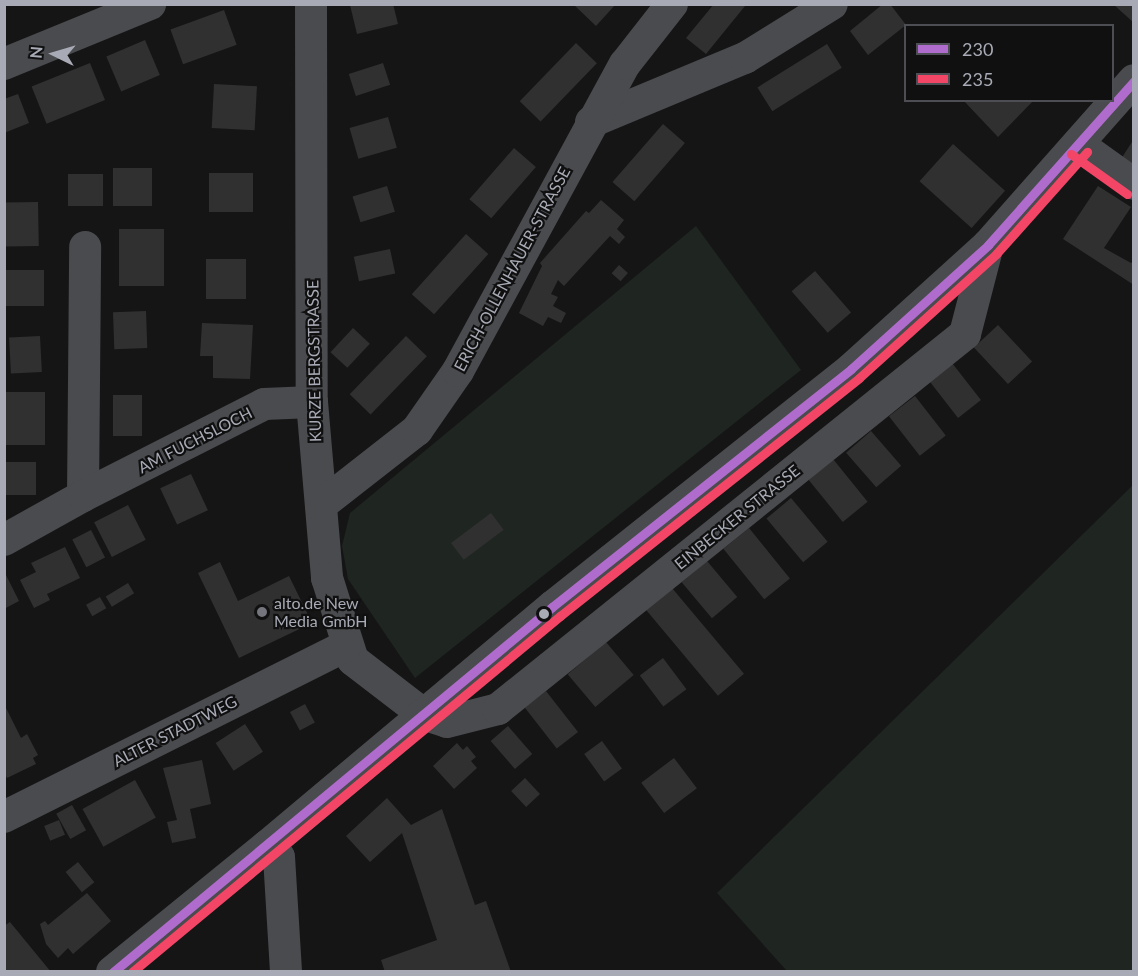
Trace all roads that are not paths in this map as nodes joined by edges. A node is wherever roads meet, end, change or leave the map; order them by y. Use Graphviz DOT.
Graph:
graph roads {
  1 [pos="150,4"];
  2 [pos="311,4"];
  3 [pos="672,4"];
  4 [pos="832,4"];
  5 [pos="4,64"];
  6 [pos="1134,80"];
  7 [pos="591,122"];
  8 [pos="1078,144"];
  9 [pos="1134,184"];
  10 [pos="988,245"];
  11 [pos="85,248"];
  12 [pos="312,402"];
  13 [pos="82,496"];
  14 [pos="321,505"];
  15 [pos="4,540"];
  16 [pos="346,645"];
  17 [pos="423,714"];
  18 [pos="4,817"];
  19 [pos="267,846"];
  20 [pos="112,972"];
  21 [pos="286,972"];
  1 -- 5 [label="street"];
  2 -- 12 [label="street, KURZE BERGSTRASSE"];
  3 -- 7 [label="street, ERICH-OLLENHAUER-STRASSE"];
  4 -- 7 [label="street"];
  6 -- 8 [label="street, EINBECKER STRASSE"];
  7 -- 14 [label="street, ERICH-OLLENHAUER-STRASSE"];
  8 -- 9 [label="street"];
  8 -- 10 [label="street, EINBECKER STRASSE"];
  10 -- 17 [label="street, EINBECKER STRASSE"];
  10 -- 17 [label="street, EINBECKER STRASSE"];
  11 -- 13 [label="street"];
  12 -- 13 [label="street, AM FUCHSLOCH"];
  12 -- 14 [label="street, KURZE BERGSTRASSE"];
  13 -- 15 [label="street, AM FUCHSLOCH"];
  14 -- 16 [label="street, KURZE BERGSTRASSE"];
  16 -- 17 [label="street, KURZE BERGSTRASSE"];
  16 -- 18 [label="street, ALTER STADTWEG"];
  17 -- 19 [label="street, EINBECKER STRASSE"];
  19 -- 20 [label="street, EINBECKER STRASSE"];
  19 -- 21 [label="street"];
}
